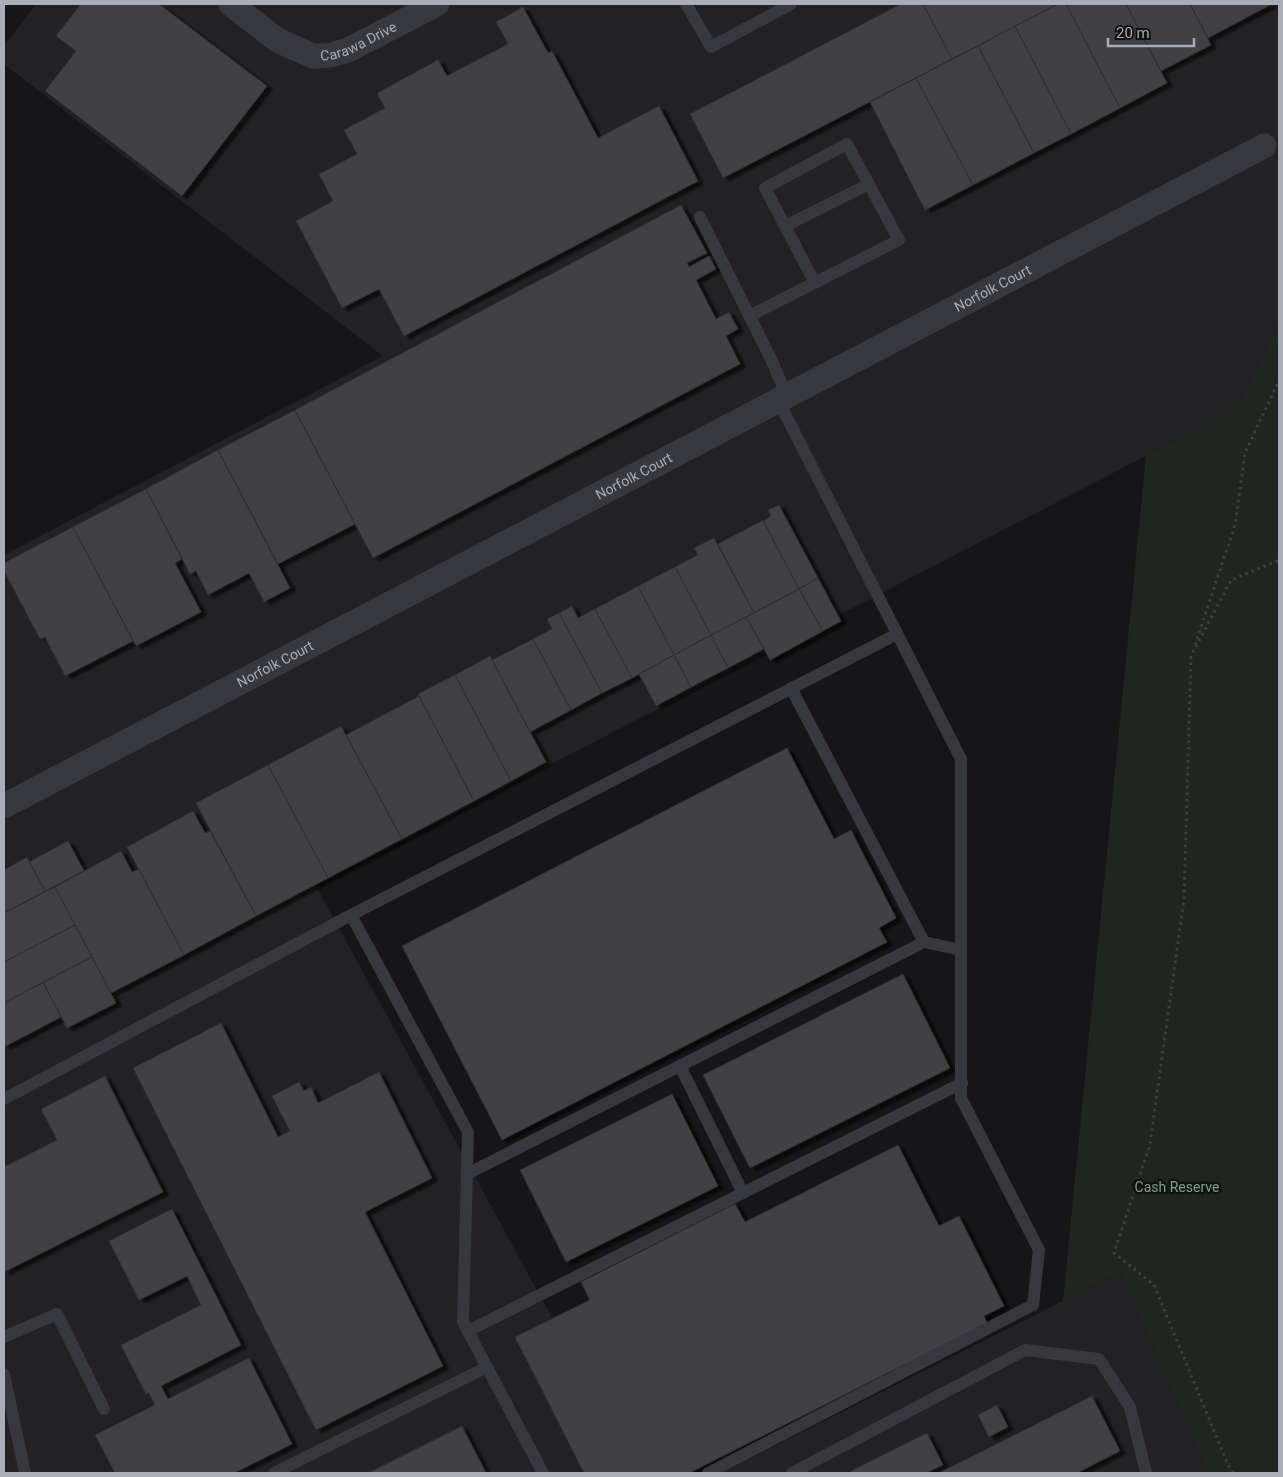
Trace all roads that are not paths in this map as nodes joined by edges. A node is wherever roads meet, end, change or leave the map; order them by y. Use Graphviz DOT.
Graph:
graph roads {
  1 [pos="231,4"];
  2 [pos="437,4"];
  3 [pos="686,4"];
  4 [pos="791,4"];
  5 [pos="1264,146"];
  6 [pos="869,184"];
  7 [pos="700,217"];
  8 [pos="785,226"];
  9 [pos="815,283"];
  10 [pos="749,316"];
  11 [pos="783,398"];
  12 [pos="897,634"];
  13 [pos="791,688"];
  14 [pos="4,806"];
  15 [pos="351,915"];
  16 [pos="924,942"];
  17 [pos="961,950"];
  18 [pos="680,1066"];
  19 [pos="962,1083"];
  20 [pos="4,1099"];
  21 [pos="467,1174"];
  22 [pos="743,1193"];
  23 [pos="468,1331"];
  24 [pos="4,1337"];
  25 [pos="487,1367"];
  26 [pos="4,1374"];
  27 [pos="104,1409"];
  28 [pos="25,1473"];
  29 [pos="274,1473"];
  30 [pos="543,1473"];
  31 [pos="708,1473"];
  32 [pos="792,1473"];
  33 [pos="1146,1473"];
  1 -- 2 [label="street, Carawa Drive"];
  3 -- 4 [label="lane"];
  5 -- 11 [label="street, Norfolk Court"];
  6 -- 8 [label="lane"];
  6 -- 8 [label="lane"];
  6 -- 9 [label="lane"];
  7 -- 10 [label="lane"];
  8 -- 9 [label="lane"];
  9 -- 10 [label="lane"];
  10 -- 11 [label="lane"];
  11 -- 12 [label="lane"];
  11 -- 14 [label="street, Norfolk Court"];
  12 -- 13 [label="lane"];
  12 -- 17 [label="lane"];
  13 -- 15 [label="lane"];
  13 -- 16 [label="lane"];
  15 -- 20 [label="lane"];
  15 -- 21 [label="lane"];
  16 -- 17 [label="lane"];
  16 -- 18 [label="lane"];
  17 -- 19 [label="lane"];
  18 -- 21 [label="lane"];
  18 -- 22 [label="lane"];
  19 -- 22 [label="lane"];
  19 -- 31 [label="lane"];
  21 -- 23 [label="lane"];
  22 -- 23 [label="lane"];
  23 -- 25 [label="lane"];
  24 -- 27 [label="lane"];
  25 -- 29 [label="lane"];
  25 -- 30 [label="lane"];
  26 -- 28 [label="lane"];
  32 -- 33 [label="lane"];
}
